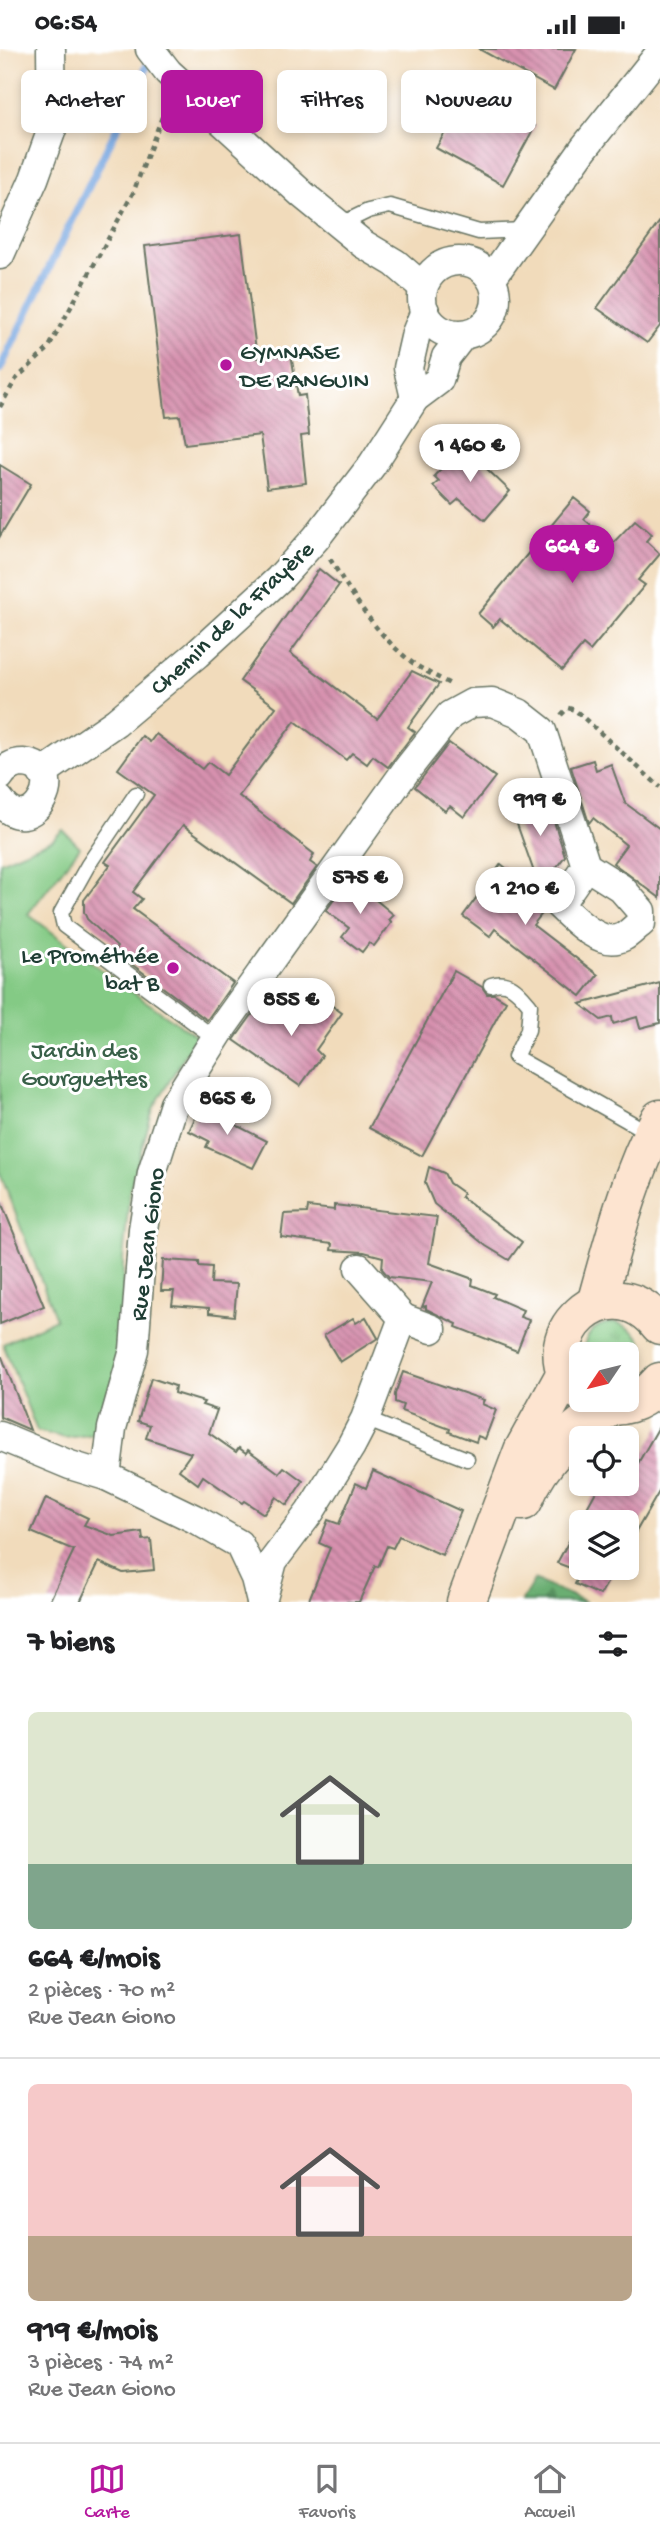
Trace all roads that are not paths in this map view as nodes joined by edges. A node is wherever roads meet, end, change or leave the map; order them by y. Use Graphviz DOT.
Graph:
graph roads {
  1 [pos="51,49"];
  2 [pos="150,49"];
  3 [pos="660,53"];
  4 [pos="339,225"];
  5 [pos="526,230"];
  6 [pos="0,255"];
  7 [pos="491,279"];
  8 [pos="424,299"];
  9 [pos="463,335"];
  10 [pos="415,398"];
  11 [pos="42,773"];
  12 [pos="136,794"];
  13 [pos="0,796"];
  14 [pos="586,866"];
  15 [pos="491,985"];
  16 [pos="216,1039"];
  17 [pos="656,1127"];
  18 [pos="612,1251"];
  19 [pos="359,1268"];
  20 [pos="596,1304"];
  21 [pos="649,1315"];
  22 [pos="403,1318"];
  23 [pos="432,1329"];
  24 [pos="569,1366"];
  25 [pos="660,1381"];
  26 [pos="639,1400"];
  27 [pos="569,1410"];
  28 [pos="583,1412"];
  29 [pos="365,1419"];
  30 [pos="0,1436"];
  31 [pos="467,1459"];
  32 [pos="106,1476"];
  33 [pos="262,1602"];
  34 [pos="466,1602"];
  35 [pos="487,1602"];
  1 -- 6 [label="street"];
  2 -- 4 [label="street"];
  3 -- 5 [label="street"];
  4 -- 5 [label="lane"];
  4 -- 8 [label="street"];
  5 -- 7 [label="street"];
  7 -- 8 [label="street"];
  7 -- 9 [label="street"];
  8 -- 9 [label="street"];
  8 -- 10 [label="street"];
  9 -- 10 [label="street, Chemin de la Frayère"];
  10 -- 11 [label="street, Chemin de la Frayère"];
  11 -- 13 [label="street"];
  11 -- 13 [label="street"];
  12 -- 16 [label="lane"];
  14 -- 16 [label="street, Rue Jean Giono"];
  15 -- 17 [label="lane"];
  16 -- 32 [label="street, Rue Jean Giono"];
  17 -- 18 [label="main road"];
  18 -- 20 [label="main road"];
  18 -- 21 [label="main road"];
  19 -- 22 [label="street"];
  20 -- 21 [label="main road"];
  20 -- 24 [label="main road"];
  22 -- 23 [label="street"];
  22 -- 29 [label="street"];
  25 -- 26 [label="main road"];
  27 -- 34 [label="main road"];
  28 -- 35 [label="main road"];
  29 -- 31 [label="lane"];
  29 -- 33 [label="street"];
  30 -- 32 [label="street"];
  32 -- 33 [label="street"];
}
